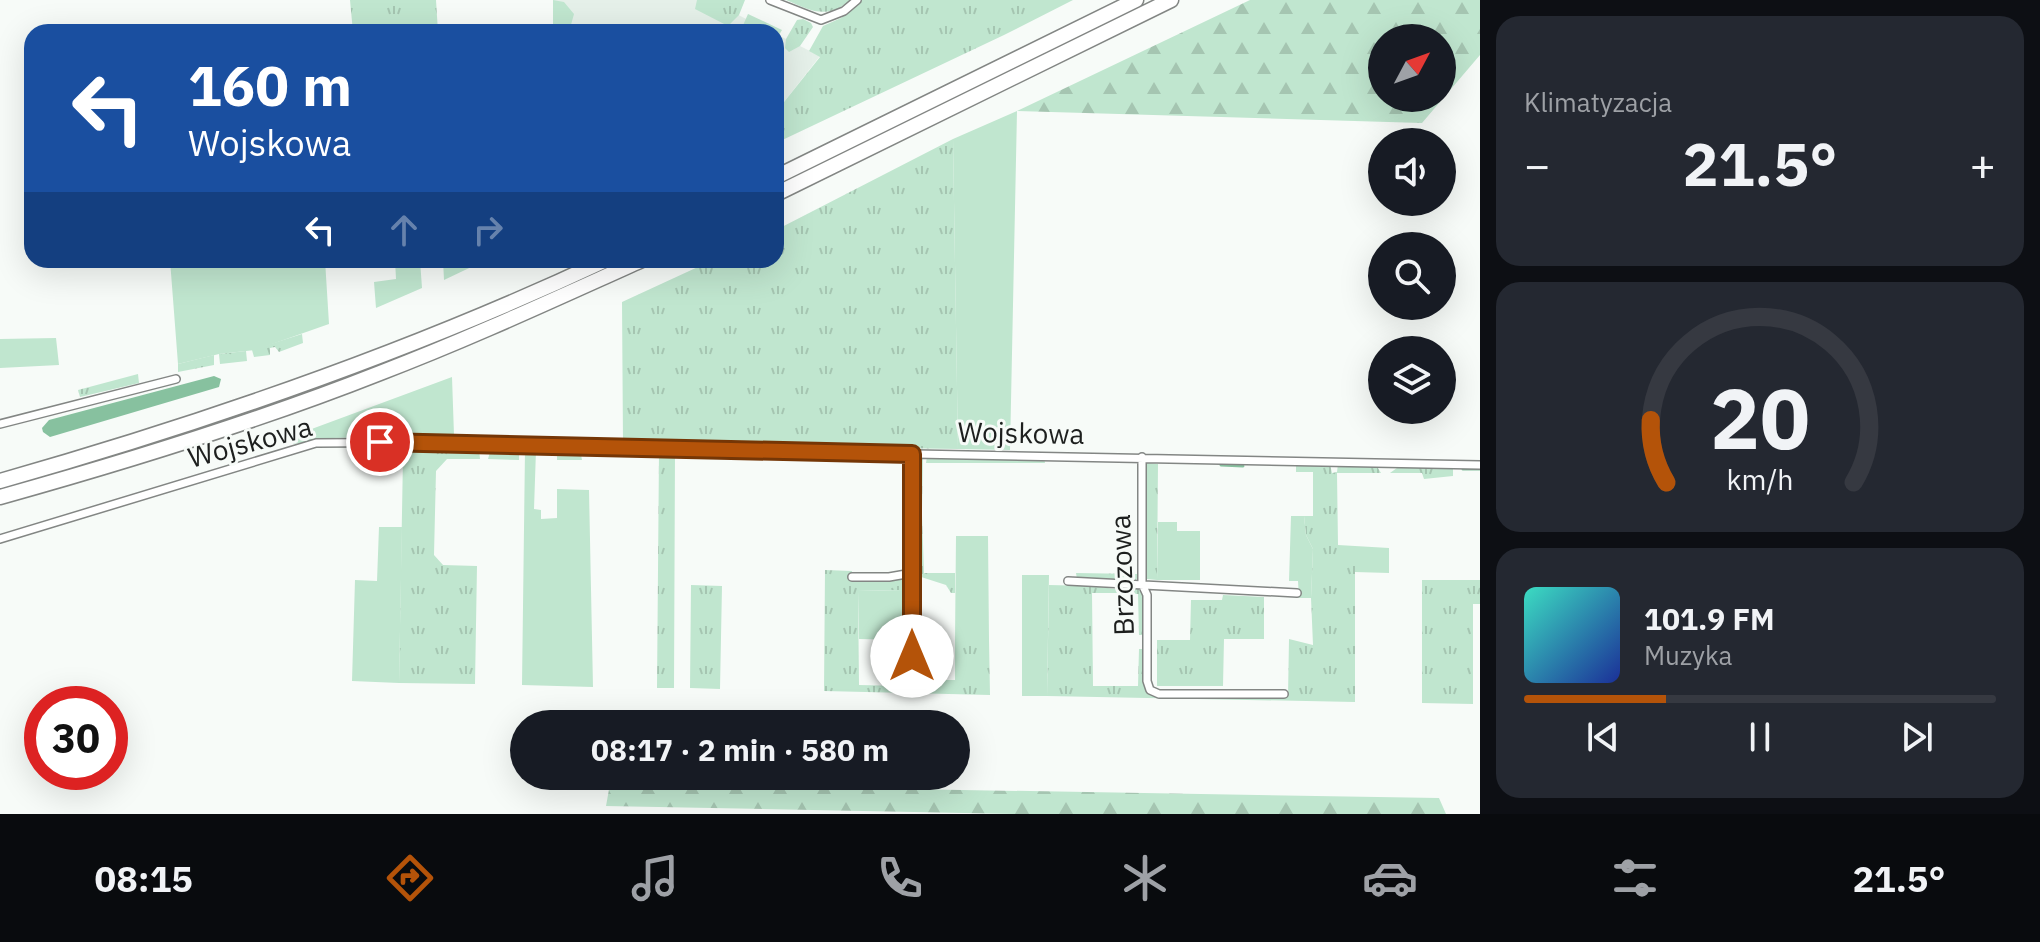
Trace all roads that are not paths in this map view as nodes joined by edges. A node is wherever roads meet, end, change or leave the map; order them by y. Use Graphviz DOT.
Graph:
graph roads {
  1 [pos="770,0"];
  2 [pos="857,0"];
  3 [pos="1136,0"];
  4 [pos="1171,0"];
  5 [pos="784,173"];
  6 [pos="784,190"];
  7 [pos="588,268"];
  8 [pos="624,268"];
  9 [pos="176,379"];
  10 [pos="0,424"];
  11 [pos="912,454"];
  12 [pos="1142,457"];
  13 [pos="1480,465"];
  14 [pos="0,481"];
  15 [pos="0,497"];
  16 [pos="0,539"];
  17 [pos="912,573"];
  18 [pos="852,577"];
  19 [pos="1068,581"];
  20 [pos="1142,584"];
  21 [pos="1297,593"];
  22 [pos="912,656"];
  23 [pos="1284,694"];
  1 -- 2 [label="street"];
  3 -- 5 [label="highway"];
  4 -- 6 [label="highway"];
  7 -- 14 [label="highway"];
  8 -- 15 [label="highway"];
  9 -- 10 [label="street"];
  11 -- 12 [label="street, Wojskowa"];
  11 -- 16 [label="street, Wojskowa"];
  11 -- 17 [label="street"];
  12 -- 13 [label="street, Wojskowa"];
  12 -- 20 [label="street, Brzozowa"];
  17 -- 18 [label="street"];
  17 -- 22 [label="street"];
  19 -- 20 [label="street"];
  20 -- 21 [label="street"];
  20 -- 23 [label="street, Brzozowa"];
}
